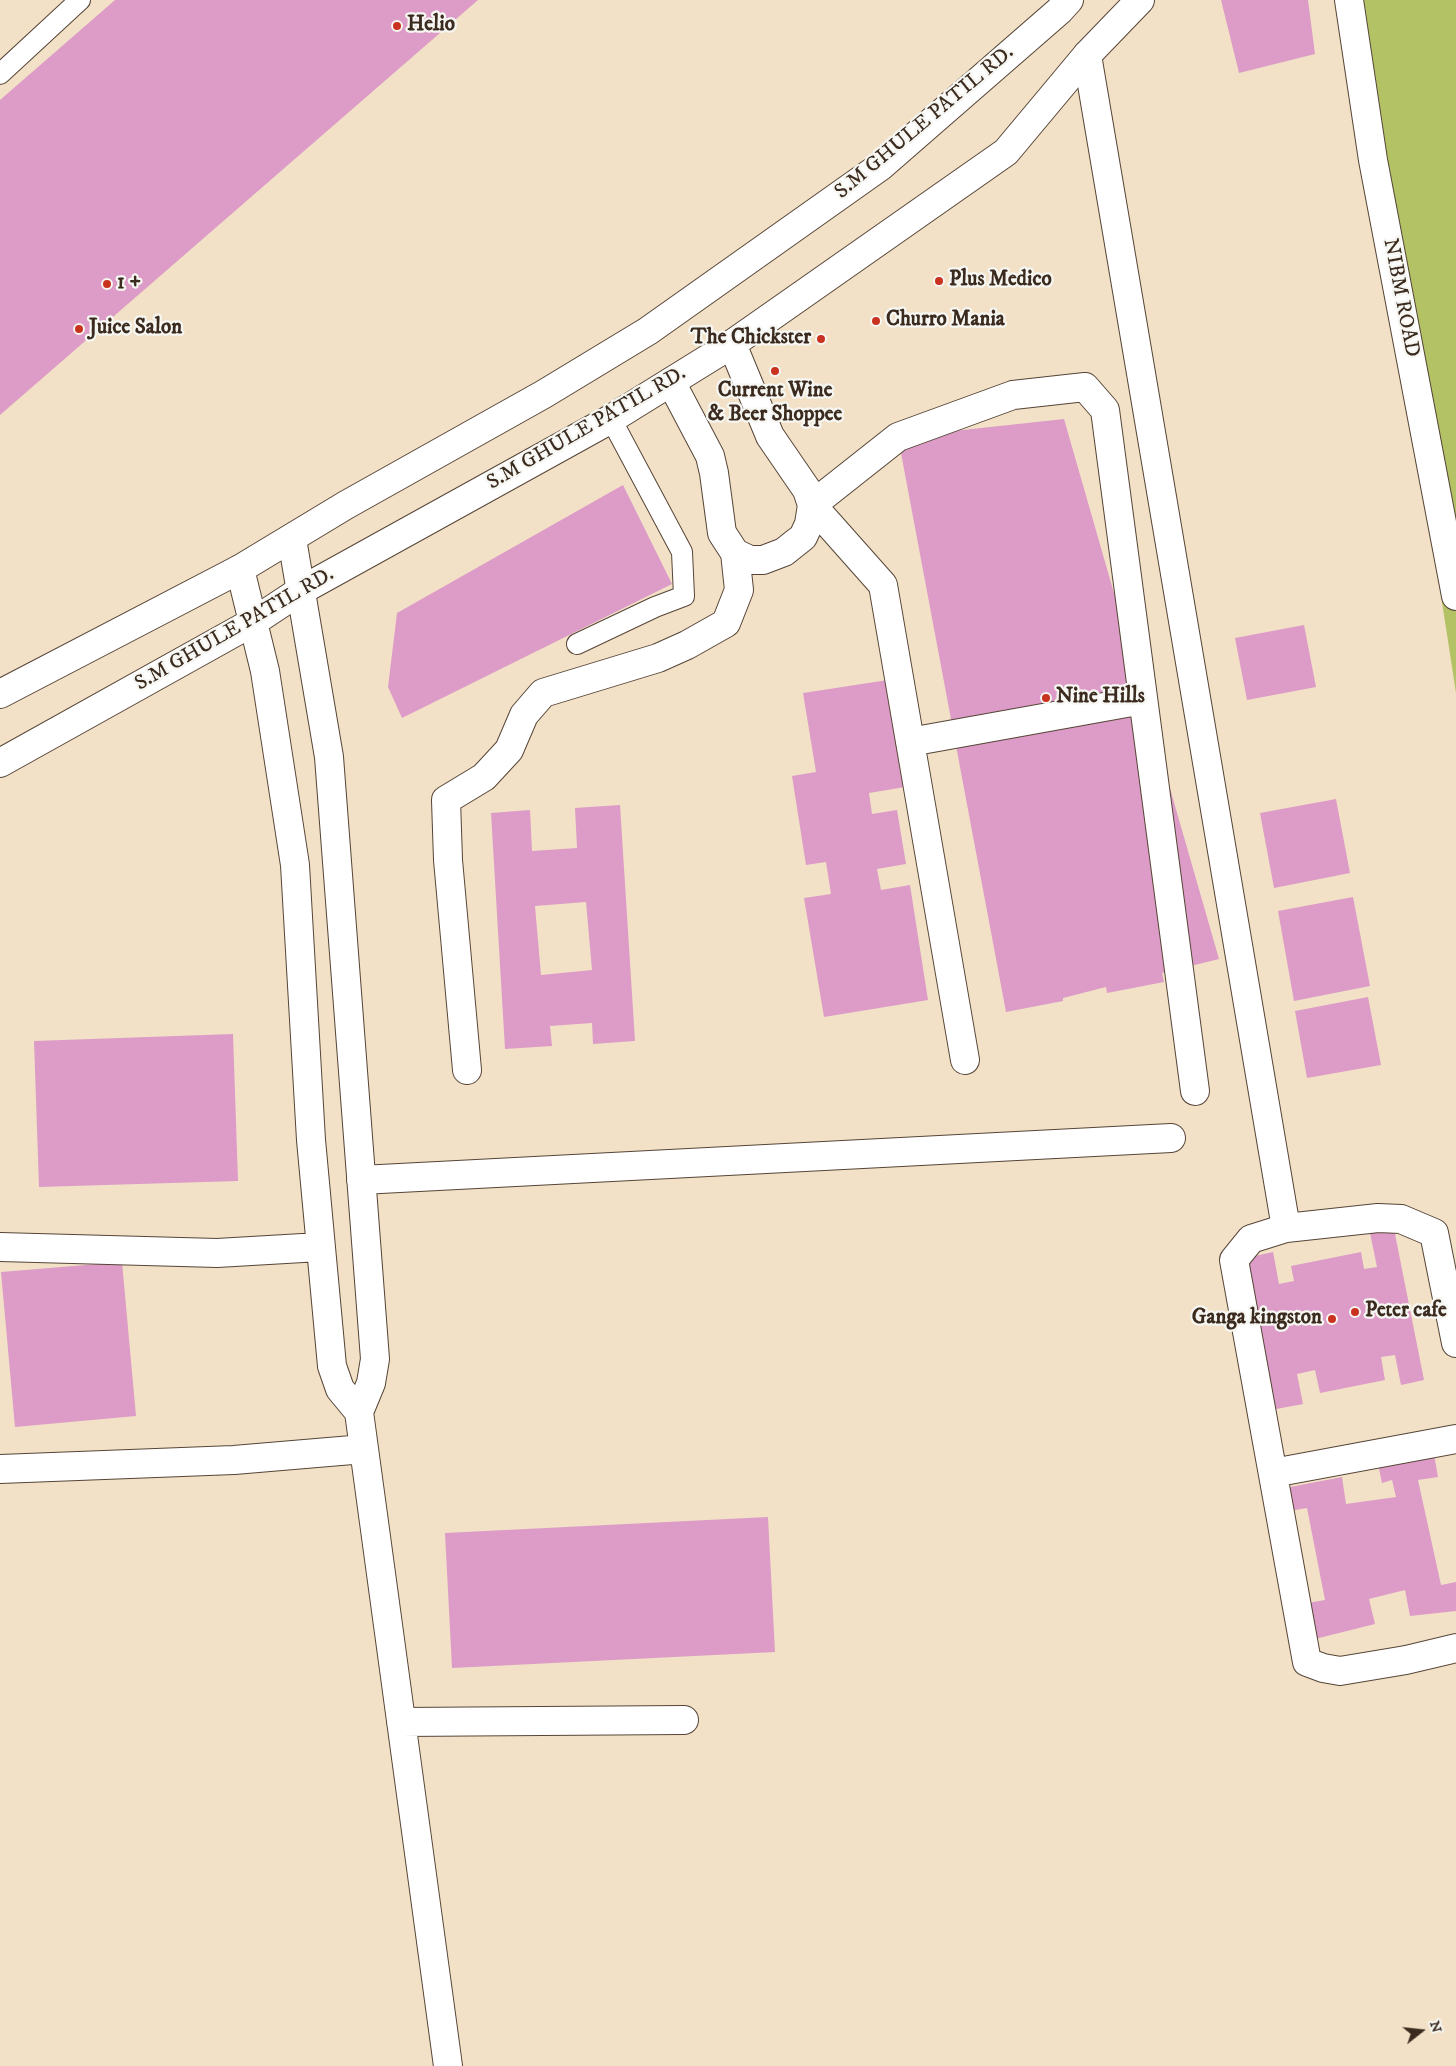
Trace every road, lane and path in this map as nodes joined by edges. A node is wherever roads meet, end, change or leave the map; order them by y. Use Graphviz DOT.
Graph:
graph roads {
  1 [pos="80,0"];
  2 [pos="1069,0"];
  3 [pos="1140,0"];
  4 [pos="1349,0"];
  5 [pos="1087,55"];
  6 [pos="0,74"];
  7 [pos="732,344"];
  8 [pos="671,382"];
  9 [pos="611,418"];
  10 [pos="812,505"];
  11 [pos="292,538"];
  12 [pos="735,553"];
  13 [pos="240,569"];
  14 [pos="300,591"];
  15 [pos="1456,596"];
  16 [pos="253,622"];
  17 [pos="577,644"];
  18 [pos="0,694"];
  19 [pos="1143,700"];
  20 [pos="910,742"];
  21 [pos="0,764"];
  22 [pos="965,1060"];
  23 [pos="467,1070"];
  24 [pos="1195,1090"];
  25 [pos="1171,1138"];
  26 [pos="361,1180"];
  27 [pos="1286,1228"];
  28 [pos="0,1247"];
  29 [pos="320,1247"];
  30 [pos="1456,1342"];
  31 [pos="359,1412"];
  32 [pos="1456,1439"];
  33 [pos="364,1449"];
  34 [pos="0,1469"];
  35 [pos="1273,1473"];
  36 [pos="1456,1648"];
  37 [pos="684,1720"];
  38 [pos="402,1722"];
  39 [pos="448,2066"];
  1 -- 6 [label="lane"];
  2 -- 11 [label="street, S.M GHULE PATIL RD."];
  3 -- 5 [label="street, S.M GHULE PATIL RD."];
  4 -- 15 [label="street, NIBM ROAD"];
  5 -- 7 [label="street, S.M GHULE PATIL RD."];
  5 -- 27 [label="street"];
  7 -- 8 [label="street, S.M GHULE PATIL RD."];
  7 -- 10 [label="street"];
  8 -- 9 [label="street, S.M GHULE PATIL RD."];
  8 -- 12 [label="street"];
  9 -- 14 [label="street, S.M GHULE PATIL RD."];
  9 -- 17 [label="lane"];
  10 -- 12 [label="street"];
  10 -- 19 [label="street"];
  10 -- 20 [label="street"];
  11 -- 13 [label="street, S.M GHULE PATIL RD."];
  11 -- 14 [label="street"];
  12 -- 23 [label="street"];
  13 -- 16 [label="street"];
  13 -- 18 [label="street, S.M GHULE PATIL RD."];
  14 -- 16 [label="street, S.M GHULE PATIL RD."];
  14 -- 26 [label="street"];
  16 -- 21 [label="street, S.M GHULE PATIL RD."];
  16 -- 29 [label="street"];
  19 -- 20 [label="street"];
  19 -- 24 [label="street"];
  20 -- 22 [label="street"];
  25 -- 26 [label="street"];
  26 -- 31 [label="street"];
  27 -- 30 [label="street"];
  27 -- 35 [label="street"];
  28 -- 29 [label="street"];
  29 -- 31 [label="street"];
  31 -- 33 [label="street"];
  32 -- 35 [label="street"];
  33 -- 34 [label="street"];
  33 -- 38 [label="street"];
  35 -- 36 [label="street"];
  37 -- 38 [label="street"];
  38 -- 39 [label="street"];
}
